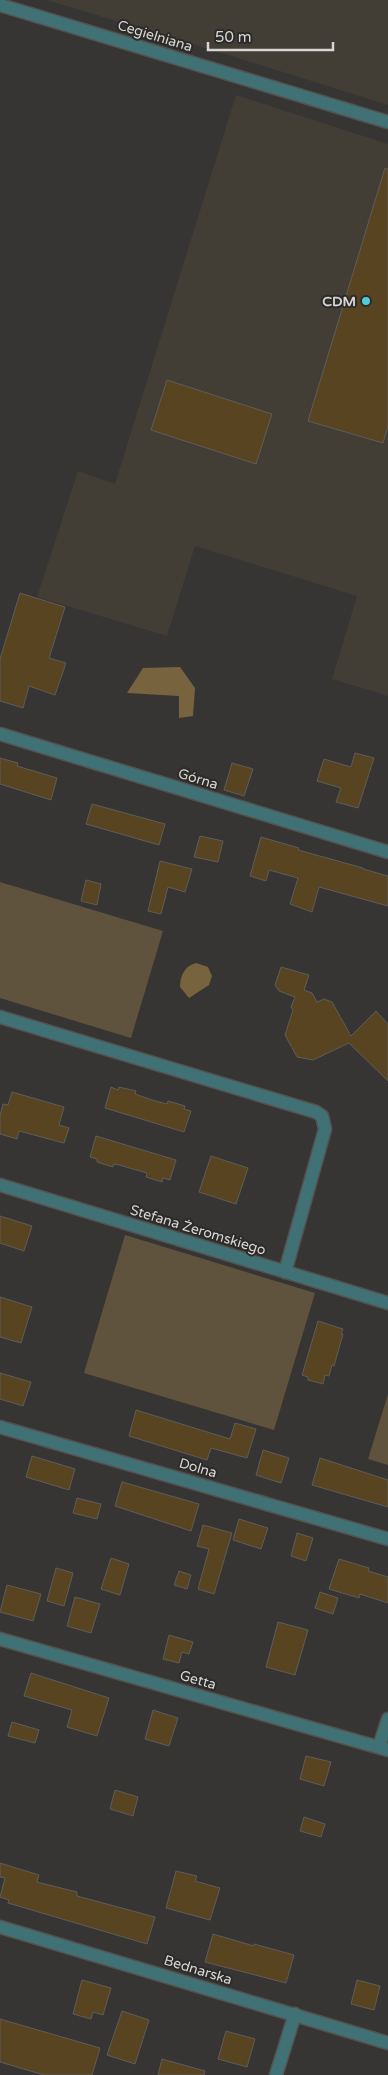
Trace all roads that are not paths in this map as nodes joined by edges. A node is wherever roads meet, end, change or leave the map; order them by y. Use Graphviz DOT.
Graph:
graph roads {
  1 [pos="0,5"];
  2 [pos="388,122"];
  3 [pos="0,734"];
  4 [pos="388,852"];
  5 [pos="0,1017"];
  6 [pos="0,1185"];
  7 [pos="285,1272"];
  8 [pos="388,1303"];
  9 [pos="0,1427"];
  10 [pos="388,1539"];
  11 [pos="0,1639"];
  12 [pos="388,1719"];
  13 [pos="384,1749"];
  14 [pos="0,1927"];
  15 [pos="295,2014"];
  16 [pos="388,2043"];
  17 [pos="276,2075"];
  1 -- 2 [label="street, Cegielniana"];
  3 -- 4 [label="street, Górna"];
  5 -- 7 [label="street"];
  6 -- 7 [label="street, Stefana Żeromskiego"];
  7 -- 8 [label="street, Stefana Żeromskiego"];
  9 -- 10 [label="street, Dolna"];
  11 -- 13 [label="street, Getta"];
  12 -- 13 [label="street"];
  14 -- 15 [label="street, Bednarska"];
  15 -- 16 [label="street, Bednarska"];
  15 -- 17 [label="street"];
}
